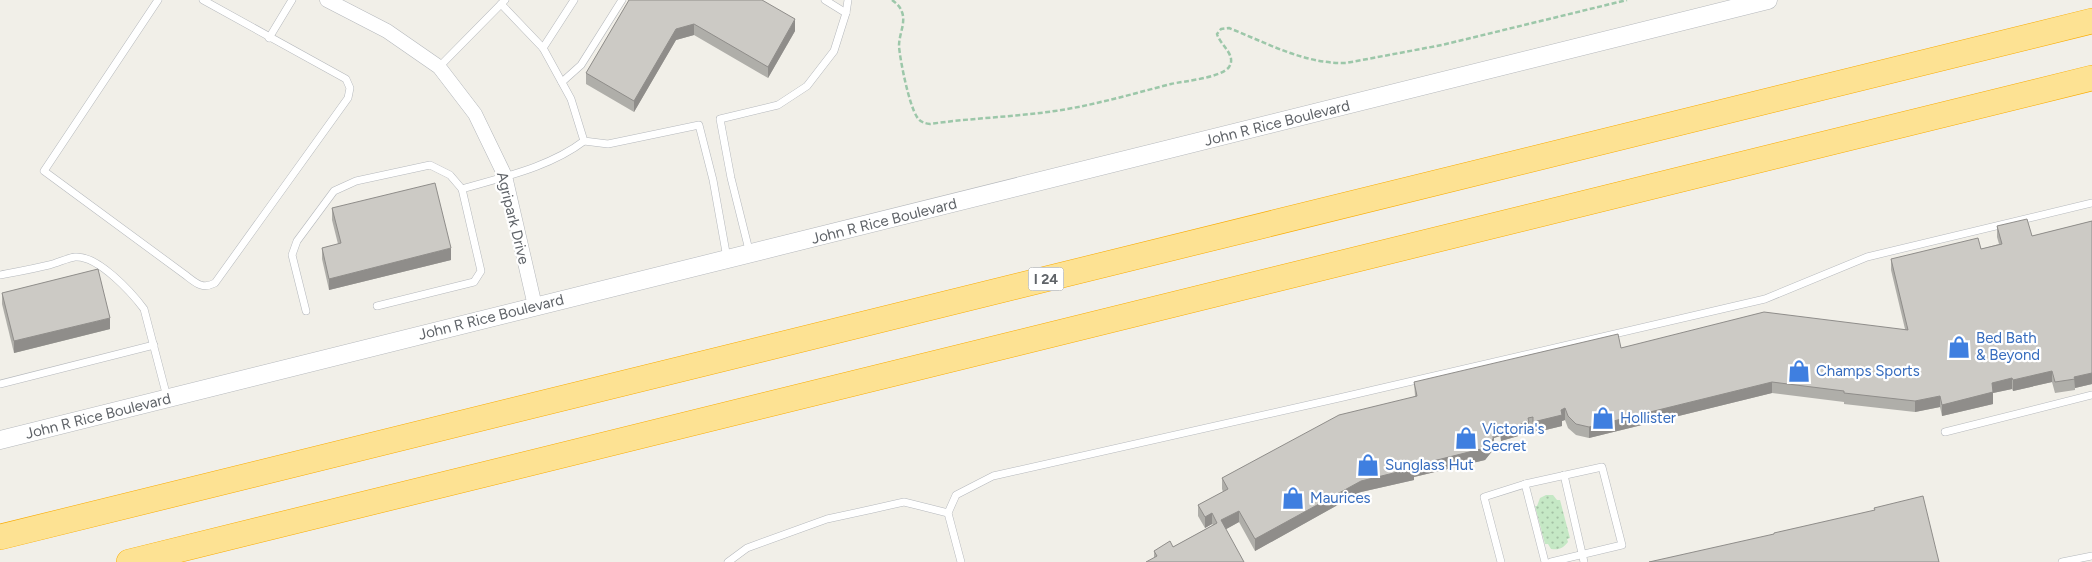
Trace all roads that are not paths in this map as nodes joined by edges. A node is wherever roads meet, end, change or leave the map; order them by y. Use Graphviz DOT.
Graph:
graph roads {
  1 [pos="158,0"];
  2 [pos="203,0"];
  3 [pos="292,0"];
  4 [pos="327,0"];
  5 [pos="574,0"];
  6 [pos="622,0"];
  7 [pos="825,0"];
  8 [pos="848,0"];
  9 [pos="1768,0"];
  10 [pos="503,2"];
  11 [pos="846,13"];
  12 [pos="2092,21"];
  13 [pos="270,38"];
  14 [pos="543,48"];
  15 [pos="439,67"];
  16 [pos="2092,78"];
  17 [pos="562,82"];
  18 [pos="584,140"];
  19 [pos="505,176"];
  20 [pos="462,188"];
  21 [pos="2092,202"];
  22 [pos="750,255"];
  23 [pos="727,258"];
  24 [pos="0,275"];
  25 [pos="377,306"];
  26 [pos="535,306"];
  27 [pos="306,311"];
  28 [pos="154,345"];
  29 [pos="0,384"];
  30 [pos="2092,395"];
  31 [pos="168,398"];
  32 [pos="1945,432"];
  33 [pos="0,440"];
  34 [pos="1564,475"];
  35 [pos="1526,484"];
  36 [pos="948,513"];
  37 [pos="0,537"];
  38 [pos="2092,556"];
  39 [pos="1583,558"];
  40 [pos="130,562"];
  41 [pos="728,562"];
  42 [pos="962,562"];
  43 [pos="1501,562"];
  44 [pos="1545,562"];
  45 [pos="1551,562"];
  46 [pos="2062,562"];
  1 -- 13 [label="lane"];
  2 -- 13 [label="lane"];
  3 -- 13 [label="lane"];
  4 -- 15 [label="street, Agripark Drive"];
  5 -- 14 [label="lane"];
  6 -- 17 [label="lane"];
  7 -- 11 [label="lane"];
  8 -- 11 [label="lane"];
  9 -- 22 [label="street, John R Rice Boulevard"];
  10 -- 14 [label="lane"];
  10 -- 15 [label="lane"];
  11 -- 22 [label="lane"];
  12 -- 37 [label="highway, I 24"];
  14 -- 17 [label="lane"];
  15 -- 19 [label="street, Agripark Drive"];
  16 -- 40 [label="highway"];
  17 -- 18 [label="lane"];
  18 -- 19 [label="lane"];
  18 -- 23 [label="lane"];
  19 -- 20 [label="lane"];
  19 -- 26 [label="street, Agripark Drive"];
  20 -- 25 [label="lane"];
  20 -- 27 [label="lane"];
  21 -- 36 [label="lane"];
  22 -- 23 [label="street, John R Rice Boulevard"];
  23 -- 26 [label="street, John R Rice Boulevard"];
  24 -- 28 [label="lane"];
  26 -- 31 [label="street, John R Rice Boulevard"];
  28 -- 29 [label="lane"];
  28 -- 31 [label="lane"];
  30 -- 32 [label="lane"];
  31 -- 33 [label="street, John R Rice Boulevard"];
  34 -- 35 [label="lane"];
  34 -- 39 [label="lane"];
  34 -- 39 [label="lane"];
  35 -- 43 [label="lane"];
  35 -- 44 [label="lane"];
  36 -- 41 [label="lane"];
  36 -- 42 [label="lane"];
  38 -- 46 [label="lane"];
  39 -- 45 [label="lane"];
}
